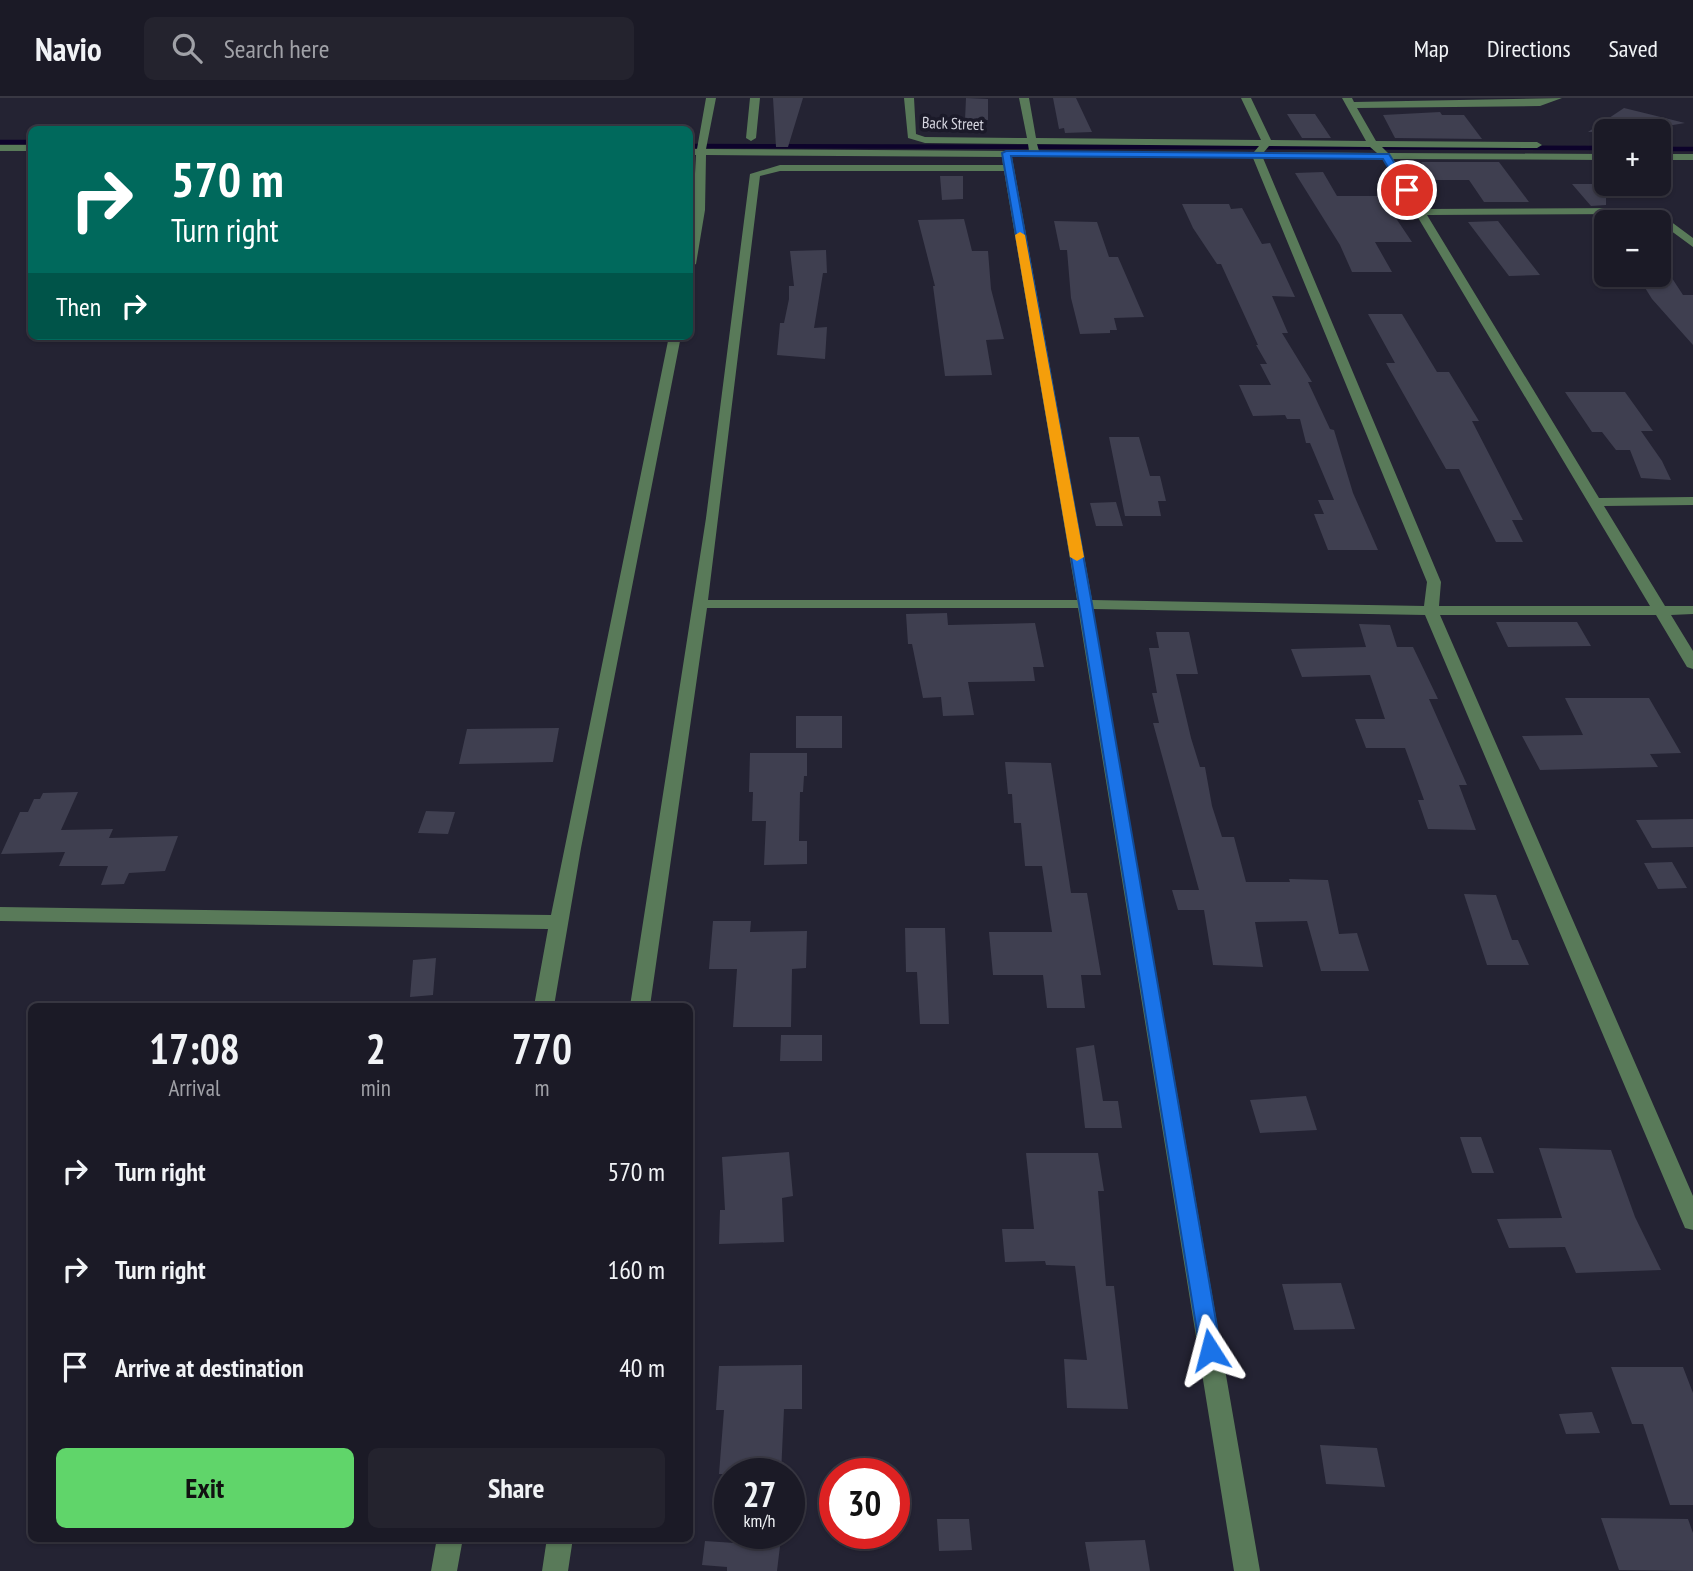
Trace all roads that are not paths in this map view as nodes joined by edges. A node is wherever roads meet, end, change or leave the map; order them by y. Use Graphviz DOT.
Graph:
graph roads {
  1 [pos="711,98"];
  2 [pos="755,98"];
  3 [pos="909,98"];
  4 [pos="1024,98"];
  5 [pos="1246,98"];
  6 [pos="1557,98"];
  7 [pos="1349,102"];
  8 [pos="751,138"];
  9 [pos="1032,141"];
  10 [pos="1372,143"];
  11 [pos="1551,145"];
  12 [pos="1671,146"];
  13 [pos="1693,146"];
  14 [pos="0,148"];
  15 [pos="28,148"];
  16 [pos="1262,149"];
  17 [pos="695,152"];
  18 [pos="1034,154"];
  19 [pos="1385,156"];
  20 [pos="1594,157"];
  21 [pos="1671,157"];
  22 [pos="1693,157"];
  23 [pos="1007,161"];
  24 [pos="1420,212"];
  25 [pos="1693,244"];
  26 [pos="693,248"];
  27 [pos="674,340"];
  28 [pos="1693,501"];
  29 [pos="1597,502"];
  30 [pos="700,604"];
  31 [pos="1085,604"];
  32 [pos="1660,610"];
  33 [pos="1693,610"];
  34 [pos="1431,611"];
  35 [pos="1693,664"];
  36 [pos="0,914"];
  37 [pos="559,922"];
  38 [pos="545,1003"];
  39 [pos="640,1003"];
  40 [pos="1693,1221"];
  41 [pos="449,1542"];
  42 [pos="559,1542"];
  43 [pos="444,1571"];
  44 [pos="555,1571"];
  45 [pos="1247,1571"];
  1 -- 17 [label="street"];
  2 -- 8 [label="street"];
  3 -- 9 [label="street, Back Street"];
  4 -- 9 [label="street"];
  5 -- 16 [label="street"];
  6 -- 7 [label="street"];
  7 -- 10 [label="street"];
  9 -- 16 [label="street"];
  9 -- 18 [label="street"];
  10 -- 11 [label="street"];
  10 -- 16 [label="street"];
  10 -- 19 [label="street"];
  12 -- 13 [label="street"];
  14 -- 15 [label="street"];
  16 -- 18 [label="street"];
  16 -- 19 [label="street"];
  16 -- 34 [label="street"];
  17 -- 23 [label="street"];
  17 -- 26 [label="street"];
  18 -- 23 [label="street"];
  19 -- 20 [label="street"];
  19 -- 24 [label="street"];
  21 -- 22 [label="street"];
  23 -- 30 [label="street"];
  23 -- 31 [label="street"];
  24 -- 25 [label="street"];
  24 -- 29 [label="street"];
  27 -- 37 [label="street"];
  28 -- 29 [label="street"];
  29 -- 32 [label="street"];
  30 -- 31 [label="street"];
  30 -- 39 [label="street"];
  31 -- 34 [label="street"];
  31 -- 45 [label="street"];
  32 -- 33 [label="street"];
  32 -- 34 [label="street"];
  32 -- 35 [label="street"];
  34 -- 40 [label="street"];
  36 -- 37 [label="street"];
  37 -- 38 [label="street"];
  41 -- 43 [label="street"];
  42 -- 44 [label="street"];
}
